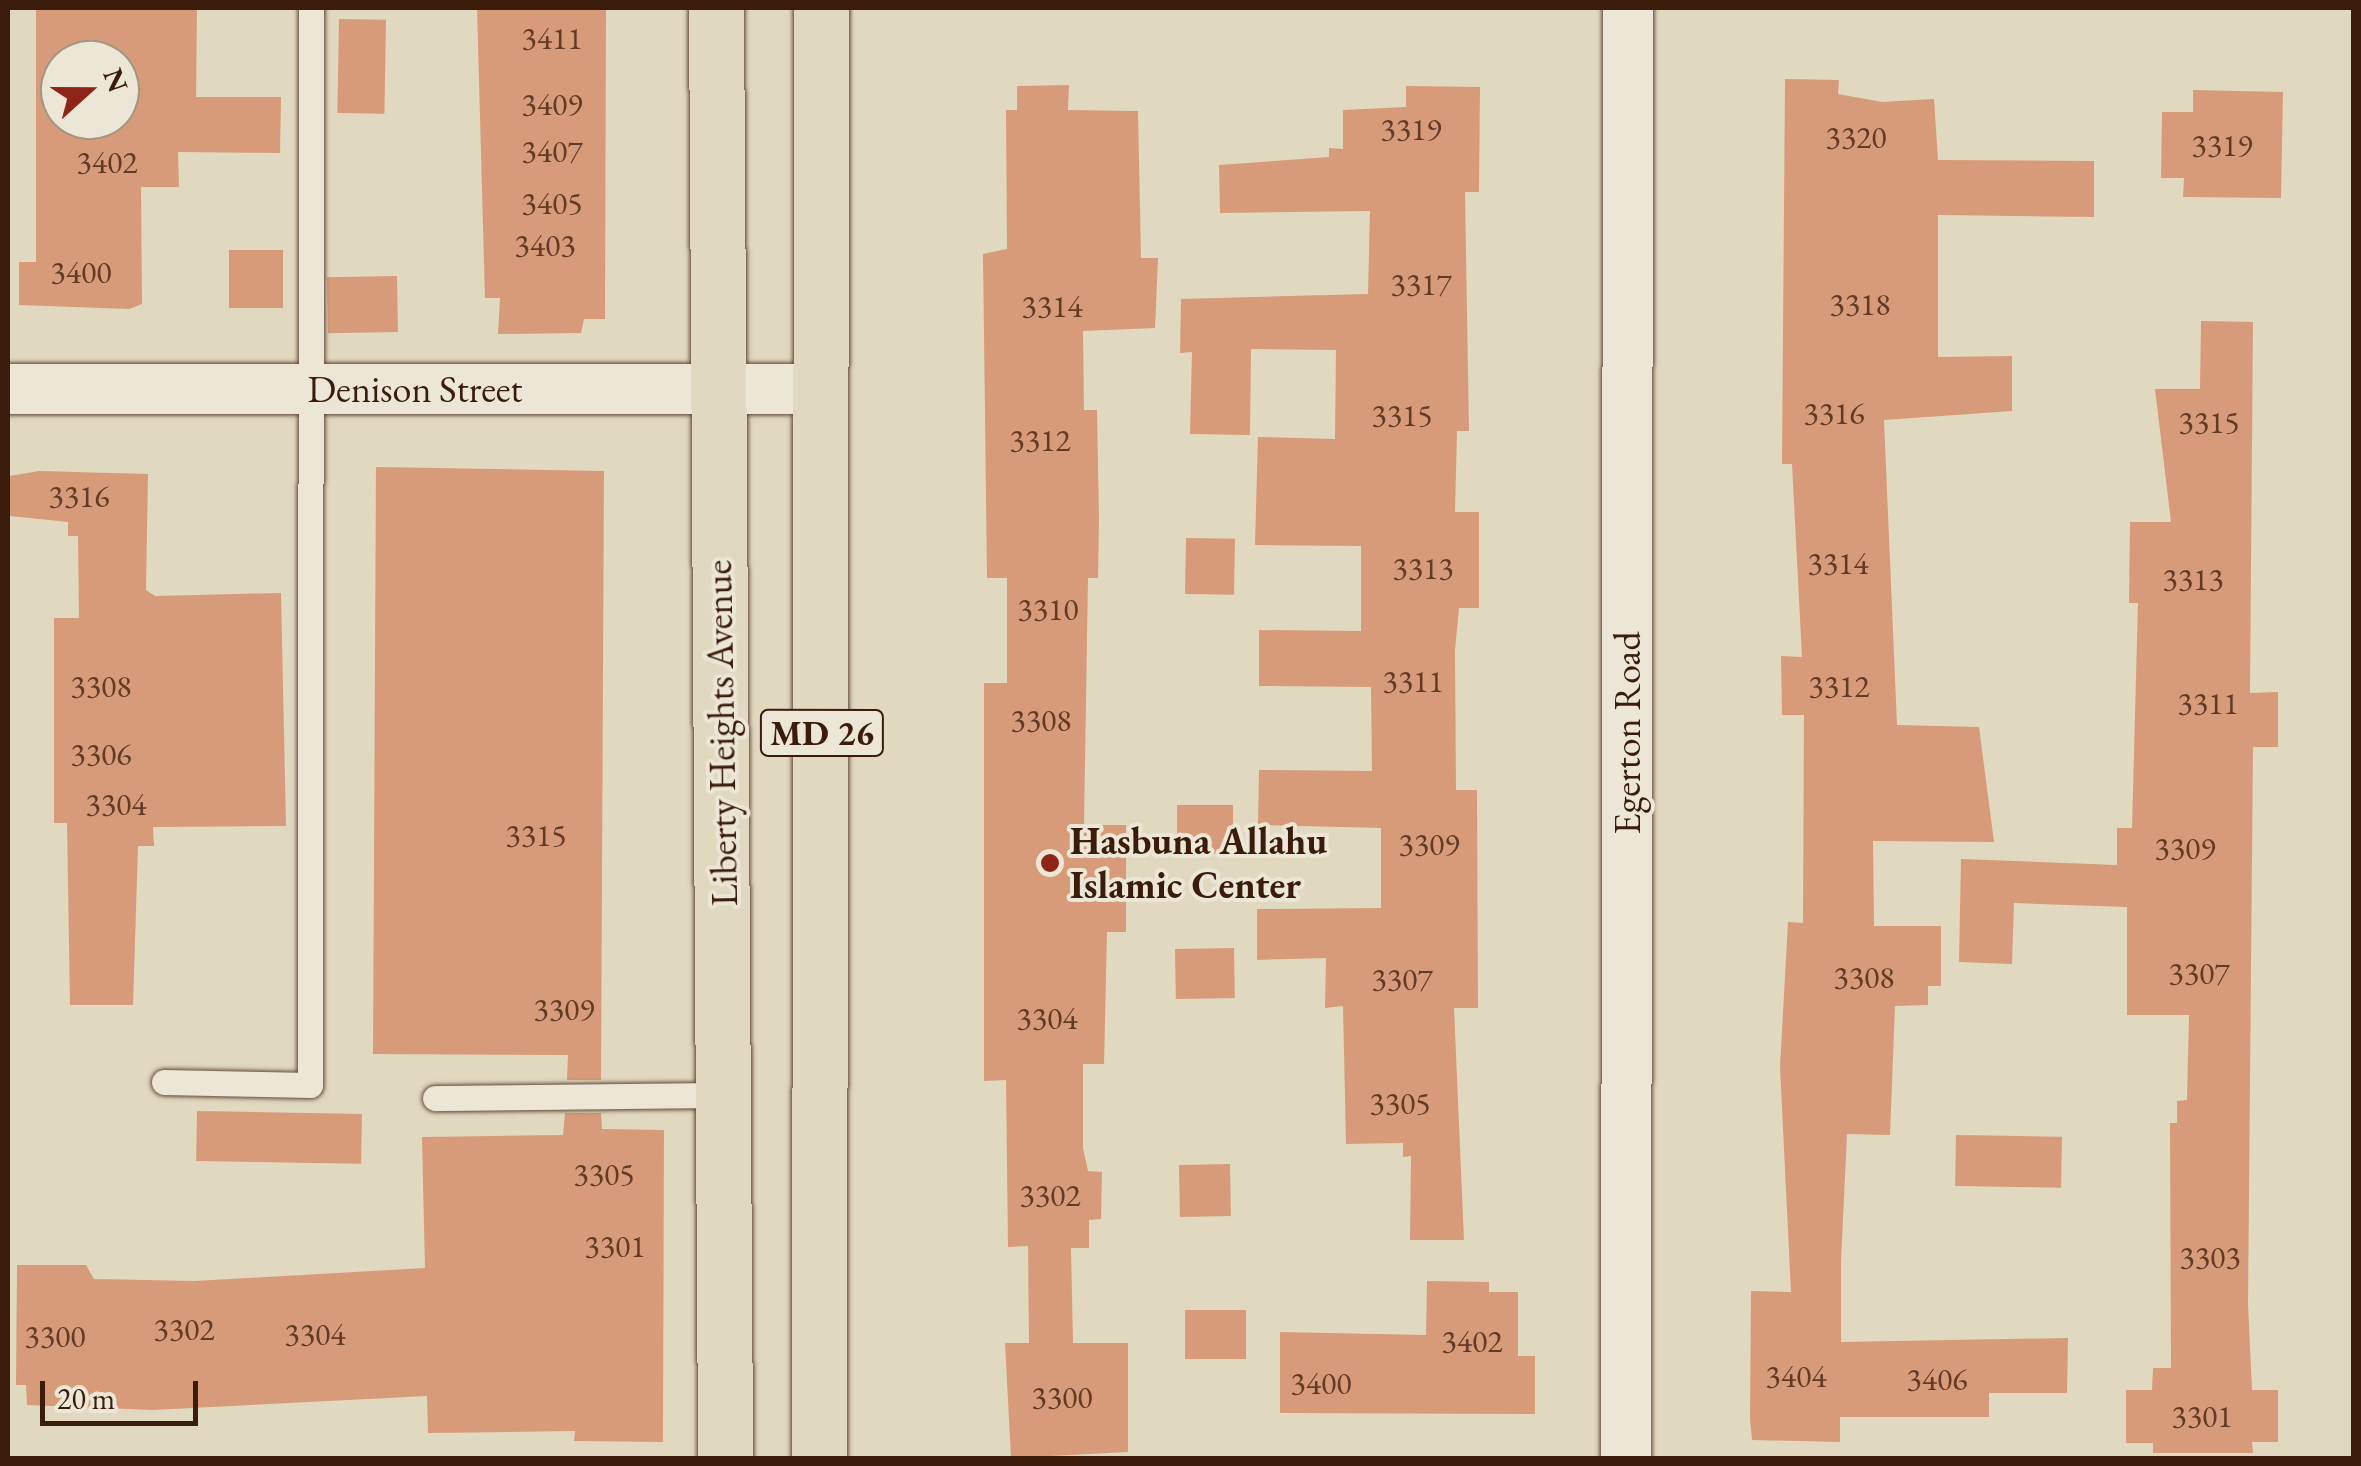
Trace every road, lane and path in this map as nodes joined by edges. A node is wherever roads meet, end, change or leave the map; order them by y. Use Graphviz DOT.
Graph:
graph roads {
  1 [pos="311,8"];
  2 [pos="716,8"];
  3 [pos="821,8"];
  4 [pos="1628,8"];
  5 [pos="8,389"];
  6 [pos="311,389"];
  7 [pos="717,389"];
  8 [pos="823,389"];
  9 [pos="164,1082"];
  10 [pos="724,1095"];
  11 [pos="434,1098"];
  12 [pos="725,1458"];
  13 [pos="819,1458"];
  14 [pos="1626,1458"];
  1 -- 6 [label="lane"];
  2 -- 7 [label="main road, Liberty Heights Avenue / MD 26"];
  3 -- 8 [label="main road, MD 26"];
  4 -- 14 [label="street, Egerton Road"];
  5 -- 6 [label="street, Denison Street"];
  6 -- 7 [label="street, Denison Street"];
  6 -- 9 [label="lane"];
  7 -- 8 [label="street, Denison Street"];
  7 -- 10 [label="main road, Liberty Heights Avenue / MD 26"];
  8 -- 13 [label="main road, MD 26"];
  10 -- 11 [label="lane"];
  10 -- 12 [label="main road, Liberty Heights Avenue / MD 26"];
}
